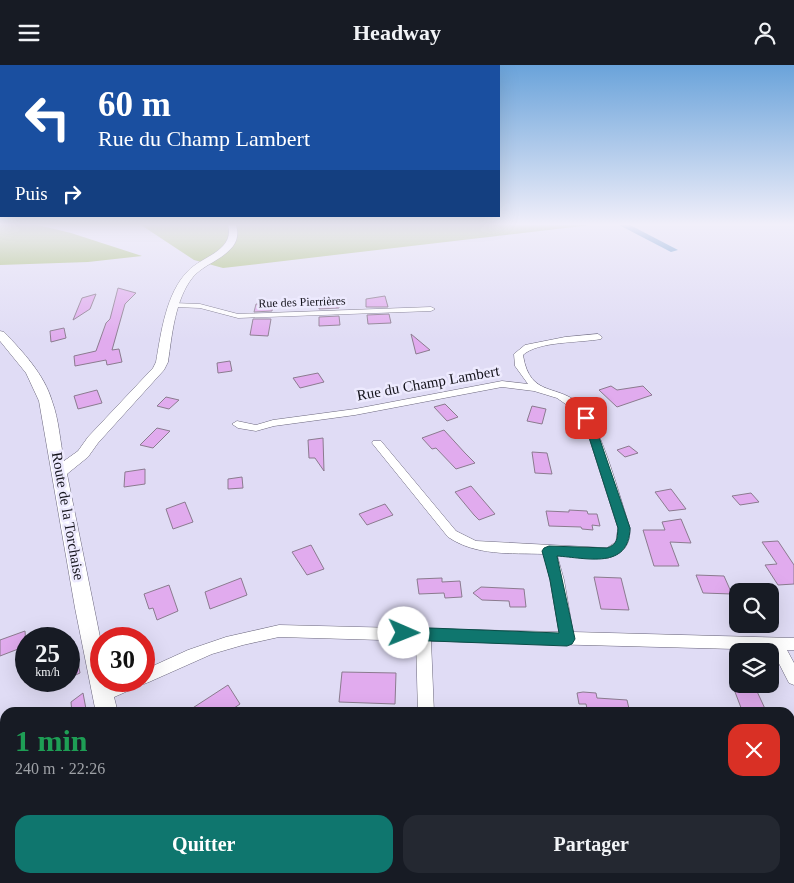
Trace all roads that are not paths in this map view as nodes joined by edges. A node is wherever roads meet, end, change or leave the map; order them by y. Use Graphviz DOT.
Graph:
graph roads {
  1 [pos="205,263"];
  2 [pos="176,305"];
  3 [pos="430,309"];
  4 [pos="0,334"];
  5 [pos="598,337"];
  6 [pos="520,366"];
  7 [pos="506,384"];
  8 [pos="535,388"];
  9 [pos="238,423"];
  10 [pos="93,440"];
  11 [pos="377,443"];
  12 [pos="57,455"];
  13 [pos="59,473"];
  14 [pos="549,551"];
  15 [pos="423,634"];
  16 [pos="567,639"];
  17 [pos="729,644"];
  18 [pos="794,644"];
  19 [pos="779,645"];
  20 [pos="779,649"];
  21 [pos="155,671"];
  22 [pos="794,678"];
  23 [pos="120,692"];
  24 [pos="105,704"];
  25 [pos="426,707"];
  1 -- 2 [label="street"];
  2 -- 3 [label="street, Rue des Pierrières"];
  2 -- 10 [label="street"];
  4 -- 12 [label="street, Route de la Torchaise"];
  5 -- 6 [label="street"];
  6 -- 7 [label="street"];
  6 -- 8 [label="street"];
  7 -- 8 [label="street, Rue du Champ Lambert"];
  7 -- 9 [label="street, Rue du Champ Lambert"];
  8 -- 14 [label="street, Rue du Champ Lambert"];
  10 -- 12 [label="street"];
  10 -- 13 [label="street"];
  11 -- 14 [label="street, Rue du Champ Lambert"];
  12 -- 13 [label="street, Route de la Torchaise"];
  13 -- 24 [label="street, Route de la Torchaise"];
  14 -- 16 [label="street"];
  15 -- 16 [label="street"];
  15 -- 21 [label="street"];
  15 -- 25 [label="street"];
  16 -- 17 [label="street"];
  18 -- 19 [label="street"];
  20 -- 22 [label="street"];
  23 -- 24 [label="street"];
}
